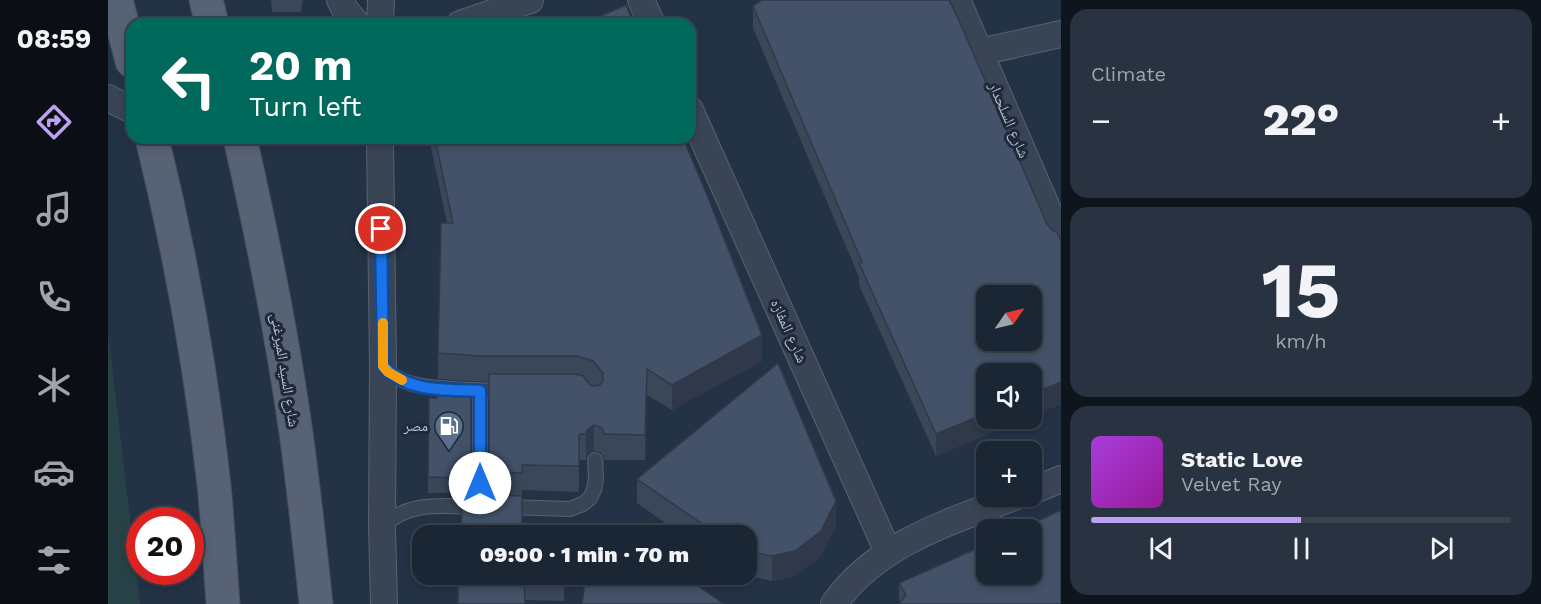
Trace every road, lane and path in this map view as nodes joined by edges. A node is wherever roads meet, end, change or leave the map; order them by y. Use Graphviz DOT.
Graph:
graph roads {
  1 [pos="206,0"];
  2 [pos="340,0"];
  3 [pos="381,0"];
  4 [pos="530,0"];
  5 [pos="641,0"];
  6 [pos="957,0"];
  7 [pos="114,11"];
  8 [pos="210,18"];
  9 [pos="352,18"];
  10 [pos="380,18"];
  11 [pos="478,18"];
  12 [pos="649,18"];
  13 [pos="1061,34"];
  14 [pos="126,44"];
  15 [pos="980,52"];
  16 [pos="108,98"];
  17 [pos="126,107"];
  18 [pos="696,123"];
  19 [pos="153,144"];
  20 [pos="241,144"];
  21 [pos="380,144"];
  22 [pos="1061,240"];
  23 [pos="383,366"];
  24 [pos="480,391"];
  25 [pos="523,391"];
  26 [pos="595,460"];
  27 [pos="1061,479"];
  28 [pos="1042,487"];
  29 [pos="480,507"];
  30 [pos="989,507"];
  31 [pos="382,527"];
  32 [pos="888,552"];
  33 [pos="224,604"];
  34 [pos="316,604"];
  35 [pos="384,604"];
  36 [pos="834,604"];
  1 -- 8 [label="main road"];
  2 -- 9 [label="street"];
  3 -- 10 [label="street"];
  4 -- 11 [label="street"];
  5 -- 12 [label="street"];
  6 -- 15 [label="street, شارع السلحدار"];
  7 -- 14 [label="main road"];
  13 -- 15 [label="street"];
  15 -- 22 [label="street, شارع السلحدار"];
  16 -- 17 [label="street"];
  18 -- 32 [label="street, شارع المفازه"];
  19 -- 33 [label="main road"];
  20 -- 34 [label="main road, شارع السيد الميرغنى"];
  21 -- 23 [label="street"];
  23 -- 24 [label="lane"];
  23 -- 31 [label="street"];
  24 -- 25 [label="lane"];
  24 -- 29 [label="lane"];
  26 -- 29 [label="lane"];
  27 -- 28 [label="street"];
  29 -- 31 [label="lane"];
  30 -- 32 [label="street"];
  31 -- 35 [label="street"];
  32 -- 36 [label="street"];
}
